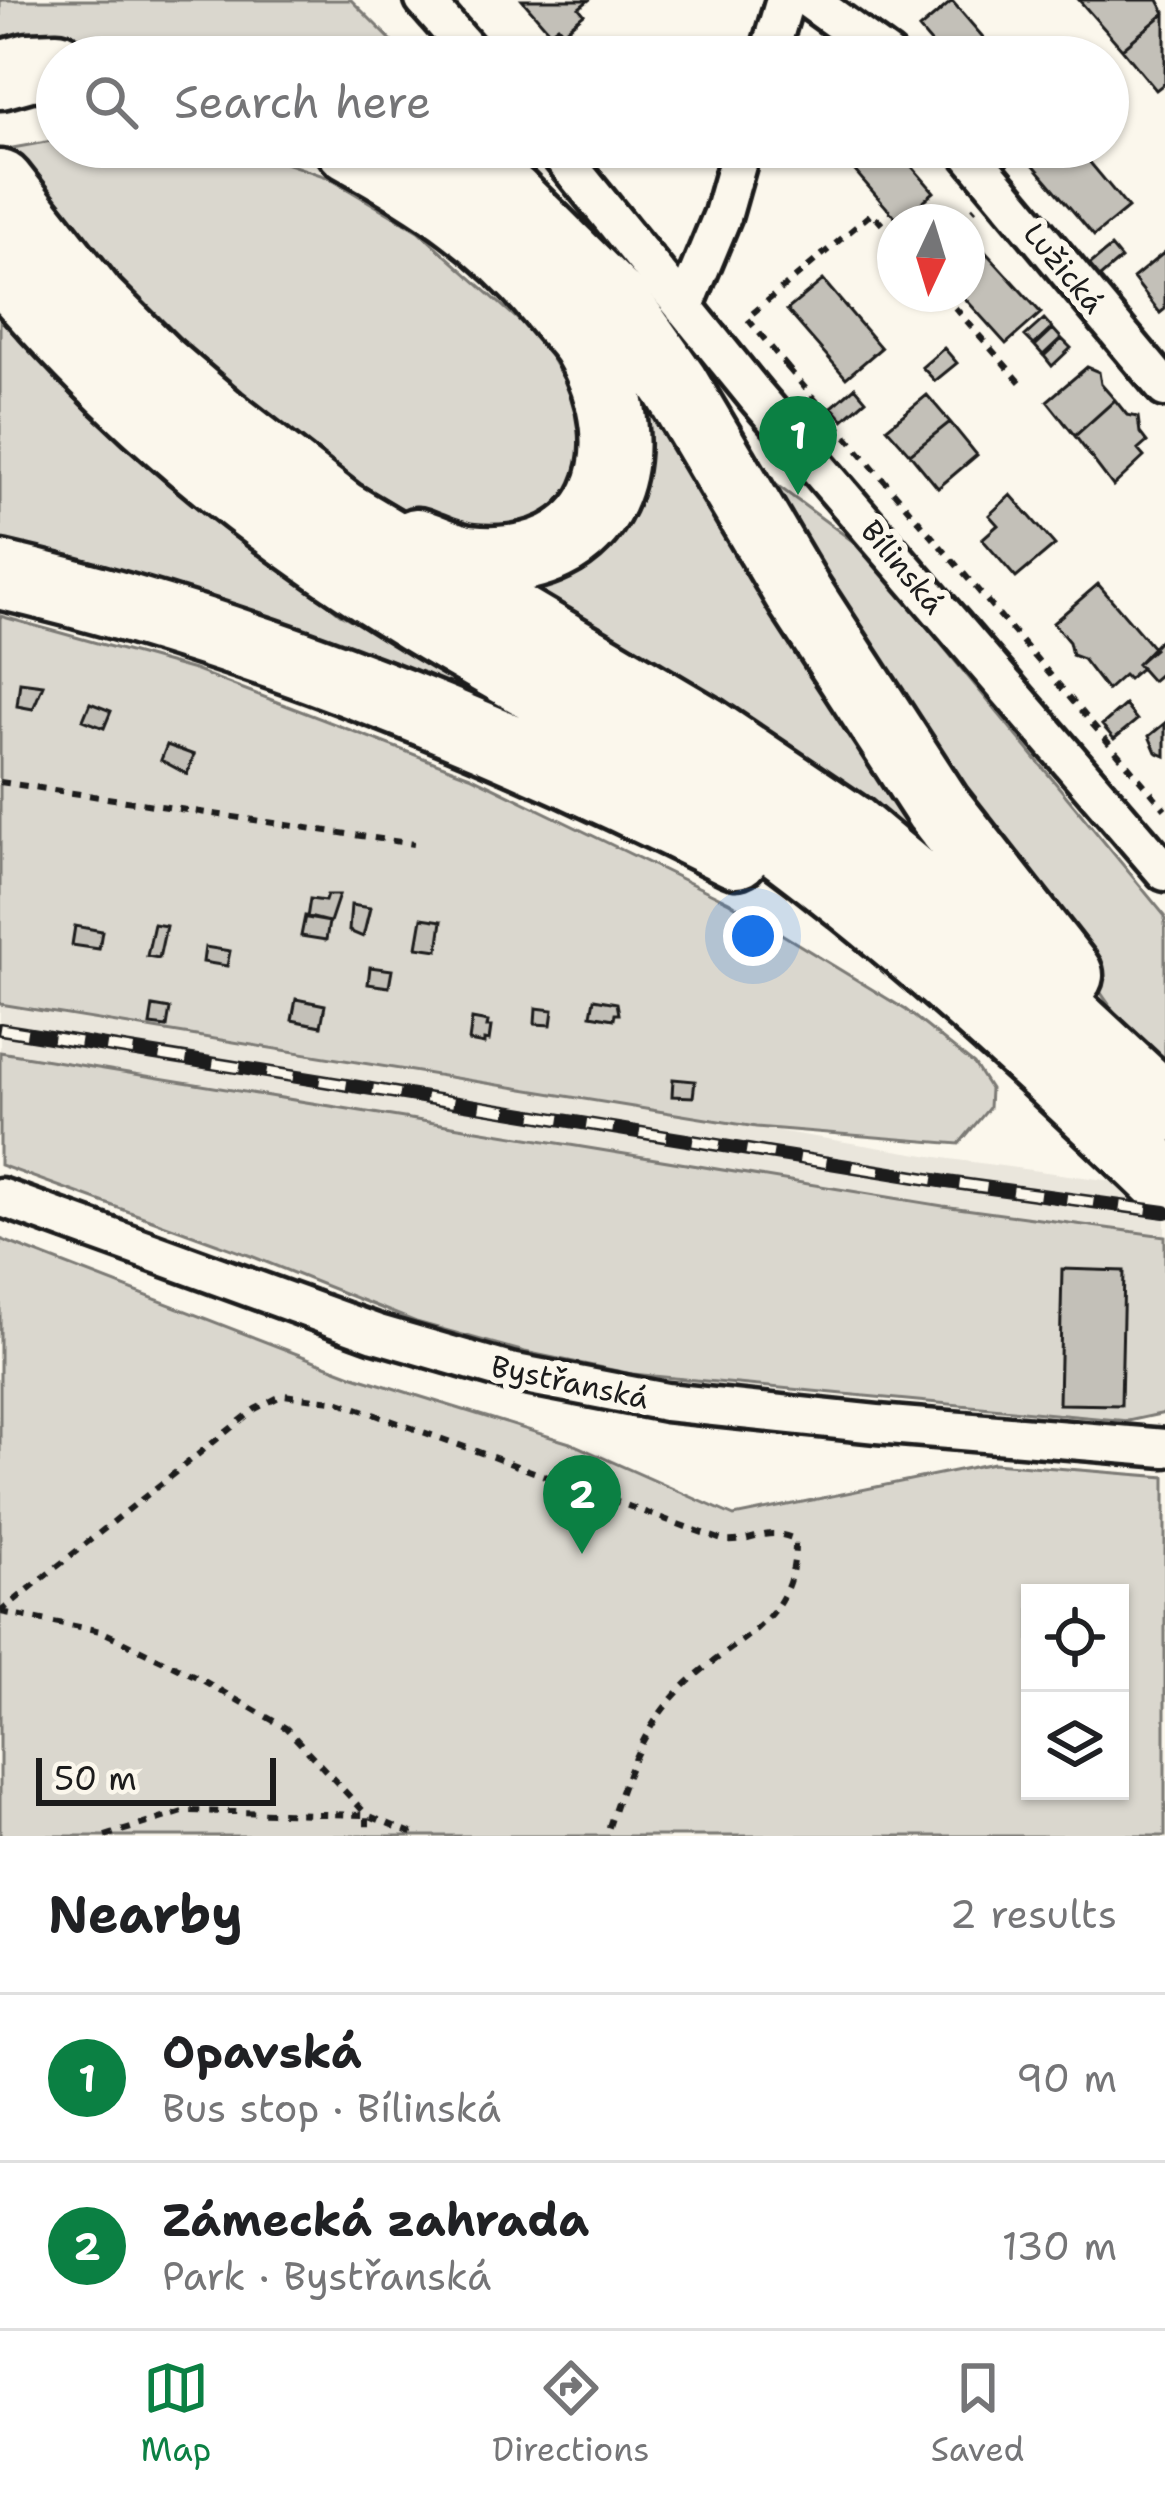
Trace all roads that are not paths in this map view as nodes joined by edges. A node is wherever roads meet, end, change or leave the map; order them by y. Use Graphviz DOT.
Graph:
graph roads {
  1 [pos="424,0"];
  2 [pos="784,0"];
  3 [pos="808,0"];
  4 [pos="456,36"];
  5 [pos="774,36"];
  6 [pos="859,36"];
  7 [pos="36,69"];
  8 [pos="0,75"];
  9 [pos="36,105"];
  10 [pos="0,110"];
  11 [pos="387,168"];
  12 [pos="464,168"];
  13 [pos="571,168"];
  14 [pos="736,168"];
  15 [pos="982,168"];
  16 [pos="5,192"];
  17 [pos="0,264"];
  18 [pos="684,308"];
  19 [pos="1165,388"];
  20 [pos="341,514"];
  21 [pos="0,575"];
  22 [pos="1165,872"];
  23 [pos="1141,1129"];
  24 [pos="0,1197"];
  25 [pos="1165,1448"];
  1 -- 4 [label="street"];
  2 -- 5 [label="street"];
  3 -- 6 [label="street"];
  7 -- 8 [label="highway"];
  9 -- 10 [label="highway"];
  11 -- 20 [label="highway"];
  12 -- 23 [label="highway"];
  13 -- 18 [label="street, Bílinská"];
  14 -- 18 [label="street"];
  15 -- 19 [label="street, Lužická"];
  16 -- 20 [label="highway"];
  17 -- 23 [label="highway"];
  18 -- 22 [label="street, Bílinská"];
  20 -- 23 [label="highway"];
  21 -- 23 [label="highway"];
  24 -- 25 [label="street, Bystřanská"];
}
